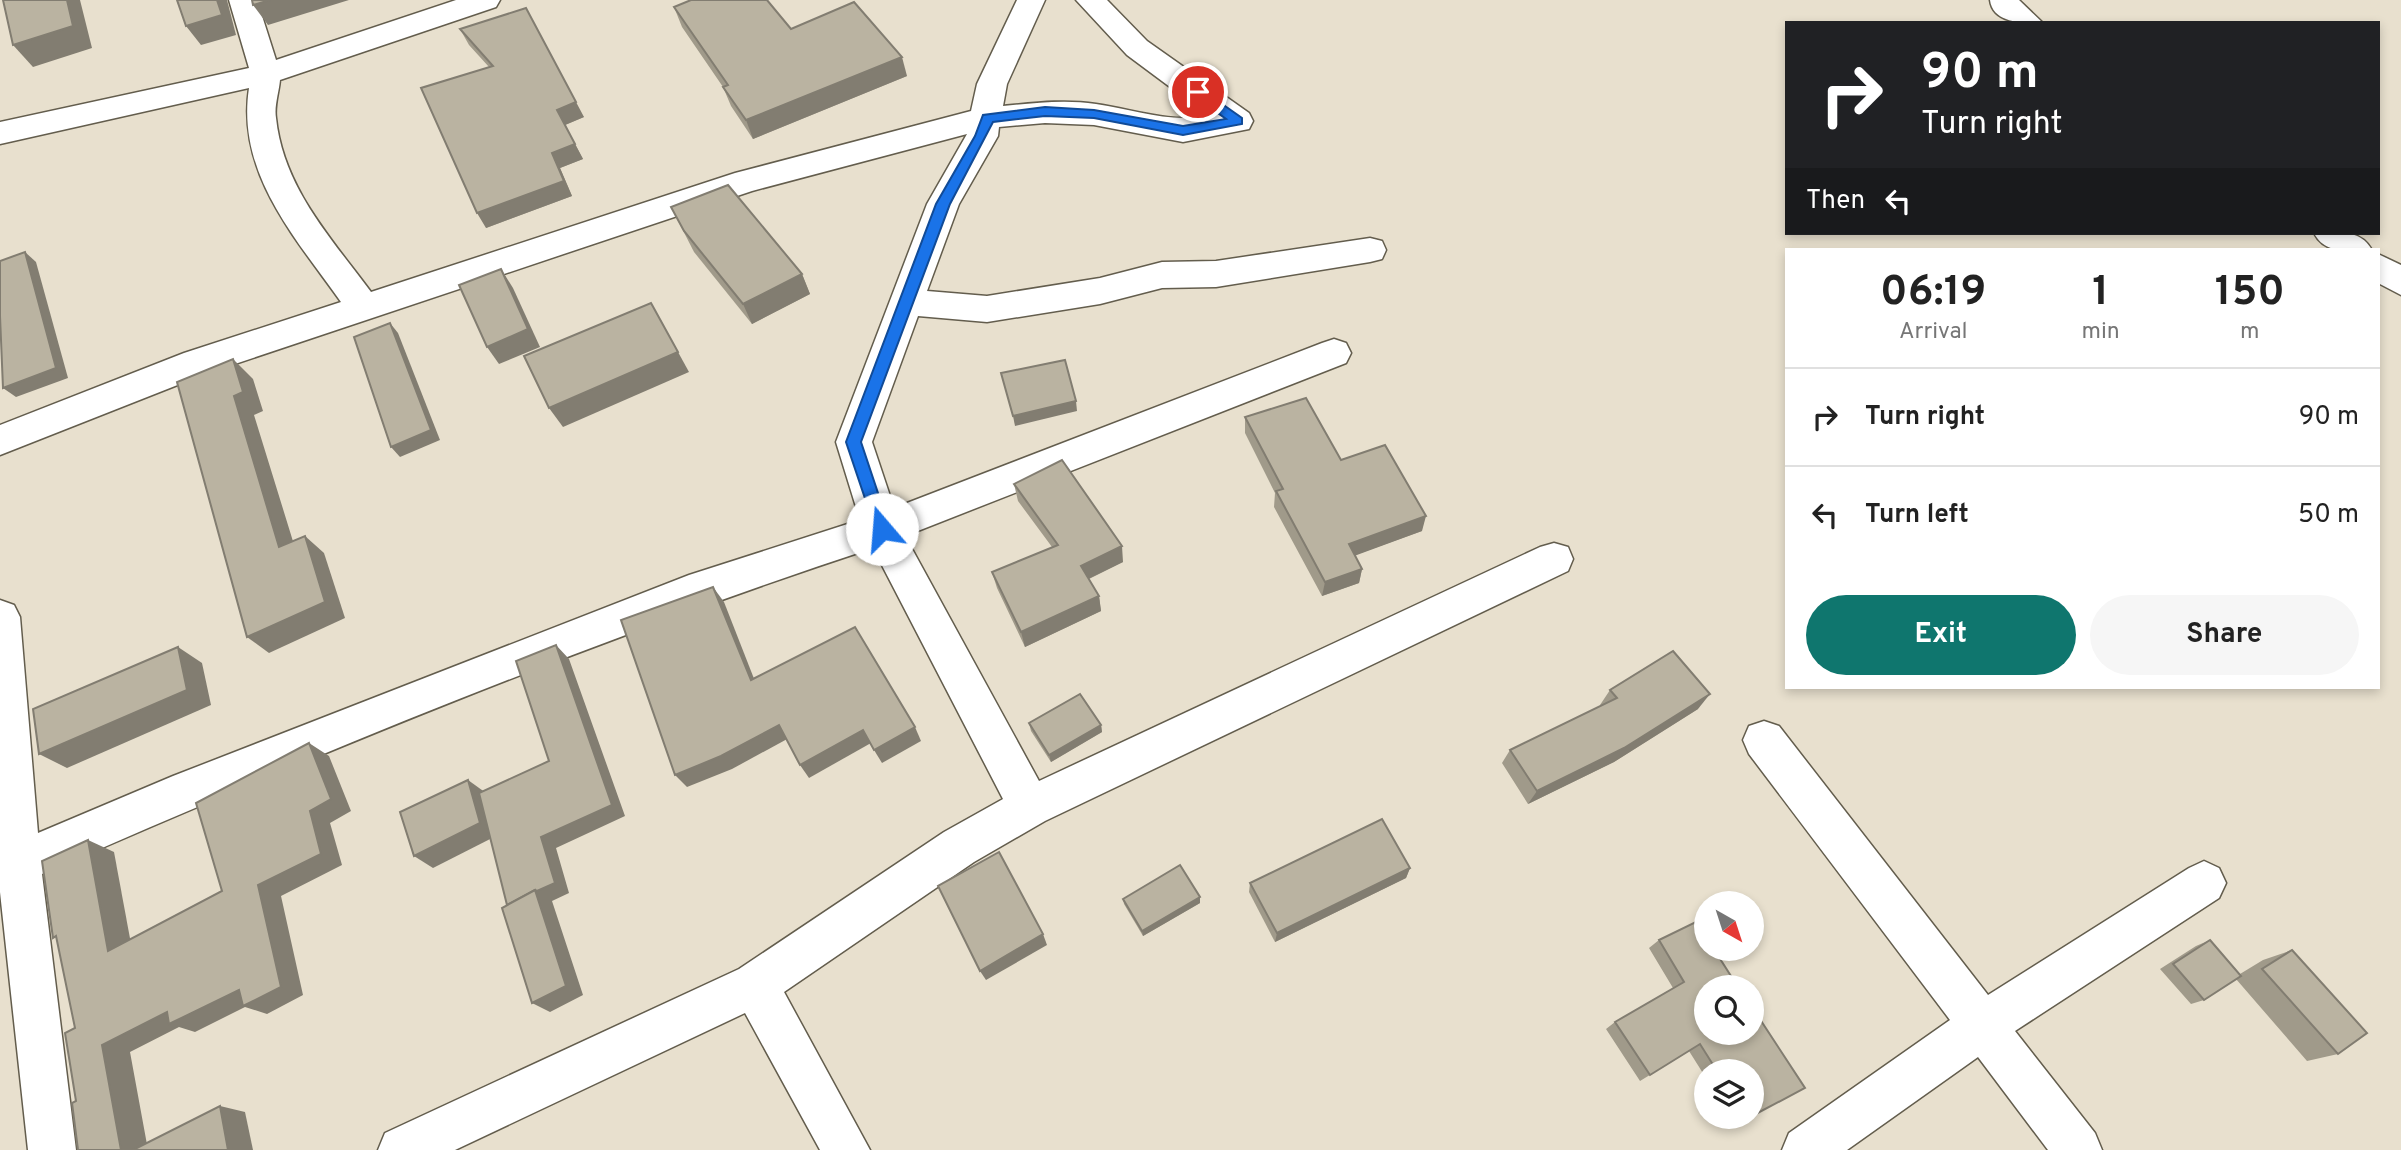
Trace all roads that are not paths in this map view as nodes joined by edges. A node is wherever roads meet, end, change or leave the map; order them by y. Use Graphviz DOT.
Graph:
graph roads {
  1 [pos="243,0"];
  2 [pos="486,0"];
  3 [pos="1031,0"];
  4 [pos="1090,0"];
  5 [pos="2003,2"];
  6 [pos="452,5"];
  7 [pos="2027,21"];
  8 [pos="266,74"];
  9 [pos="988,118"];
  10 [pos="0,133"];
  11 [pos="2333,235"];
  12 [pos="2353,248"];
  13 [pos="1370,250"];
  14 [pos="2380,267"];
  15 [pos="2401,282"];
  16 [pos="908,302"];
  17 [pos="363,306"];
  18 [pos="1334,354"];
  19 [pos="0,440"];
  20 [pos="882,529"];
  21 [pos="1554,559"];
  22 [pos="0,617"];
  23 [pos="1764,740"];
  24 [pos="1030,807"];
  25 [pos="9,867"];
  26 [pos="2204,883"];
  27 [pos="755,985"];
  28 [pos="1984,1024"];
  29 [pos="52,1150"];
  30 [pos="402,1150"];
  31 [pos="846,1150"];
  32 [pos="1806,1150"];
  33 [pos="2078,1150"];
  1 -- 8 [label="street"];
  2 -- 6 [label="street"];
  3 -- 9 [label="street"];
  4 -- 9 [label="street"];
  5 -- 7 [label="street"];
  6 -- 8 [label="street"];
  8 -- 10 [label="street"];
  8 -- 17 [label="street"];
  9 -- 16 [label="street"];
  9 -- 17 [label="street"];
  11 -- 12 [label="street"];
  13 -- 16 [label="street"];
  14 -- 15 [label="street"];
  16 -- 20 [label="street"];
  17 -- 19 [label="street"];
  18 -- 20 [label="street"];
  20 -- 24 [label="street"];
  20 -- 25 [label="street"];
  21 -- 24 [label="street"];
  22 -- 25 [label="street"];
  23 -- 28 [label="street"];
  24 -- 27 [label="street"];
  25 -- 29 [label="street"];
  26 -- 28 [label="street"];
  27 -- 30 [label="street"];
  27 -- 31 [label="street"];
  28 -- 32 [label="street"];
  28 -- 33 [label="street"];
}
